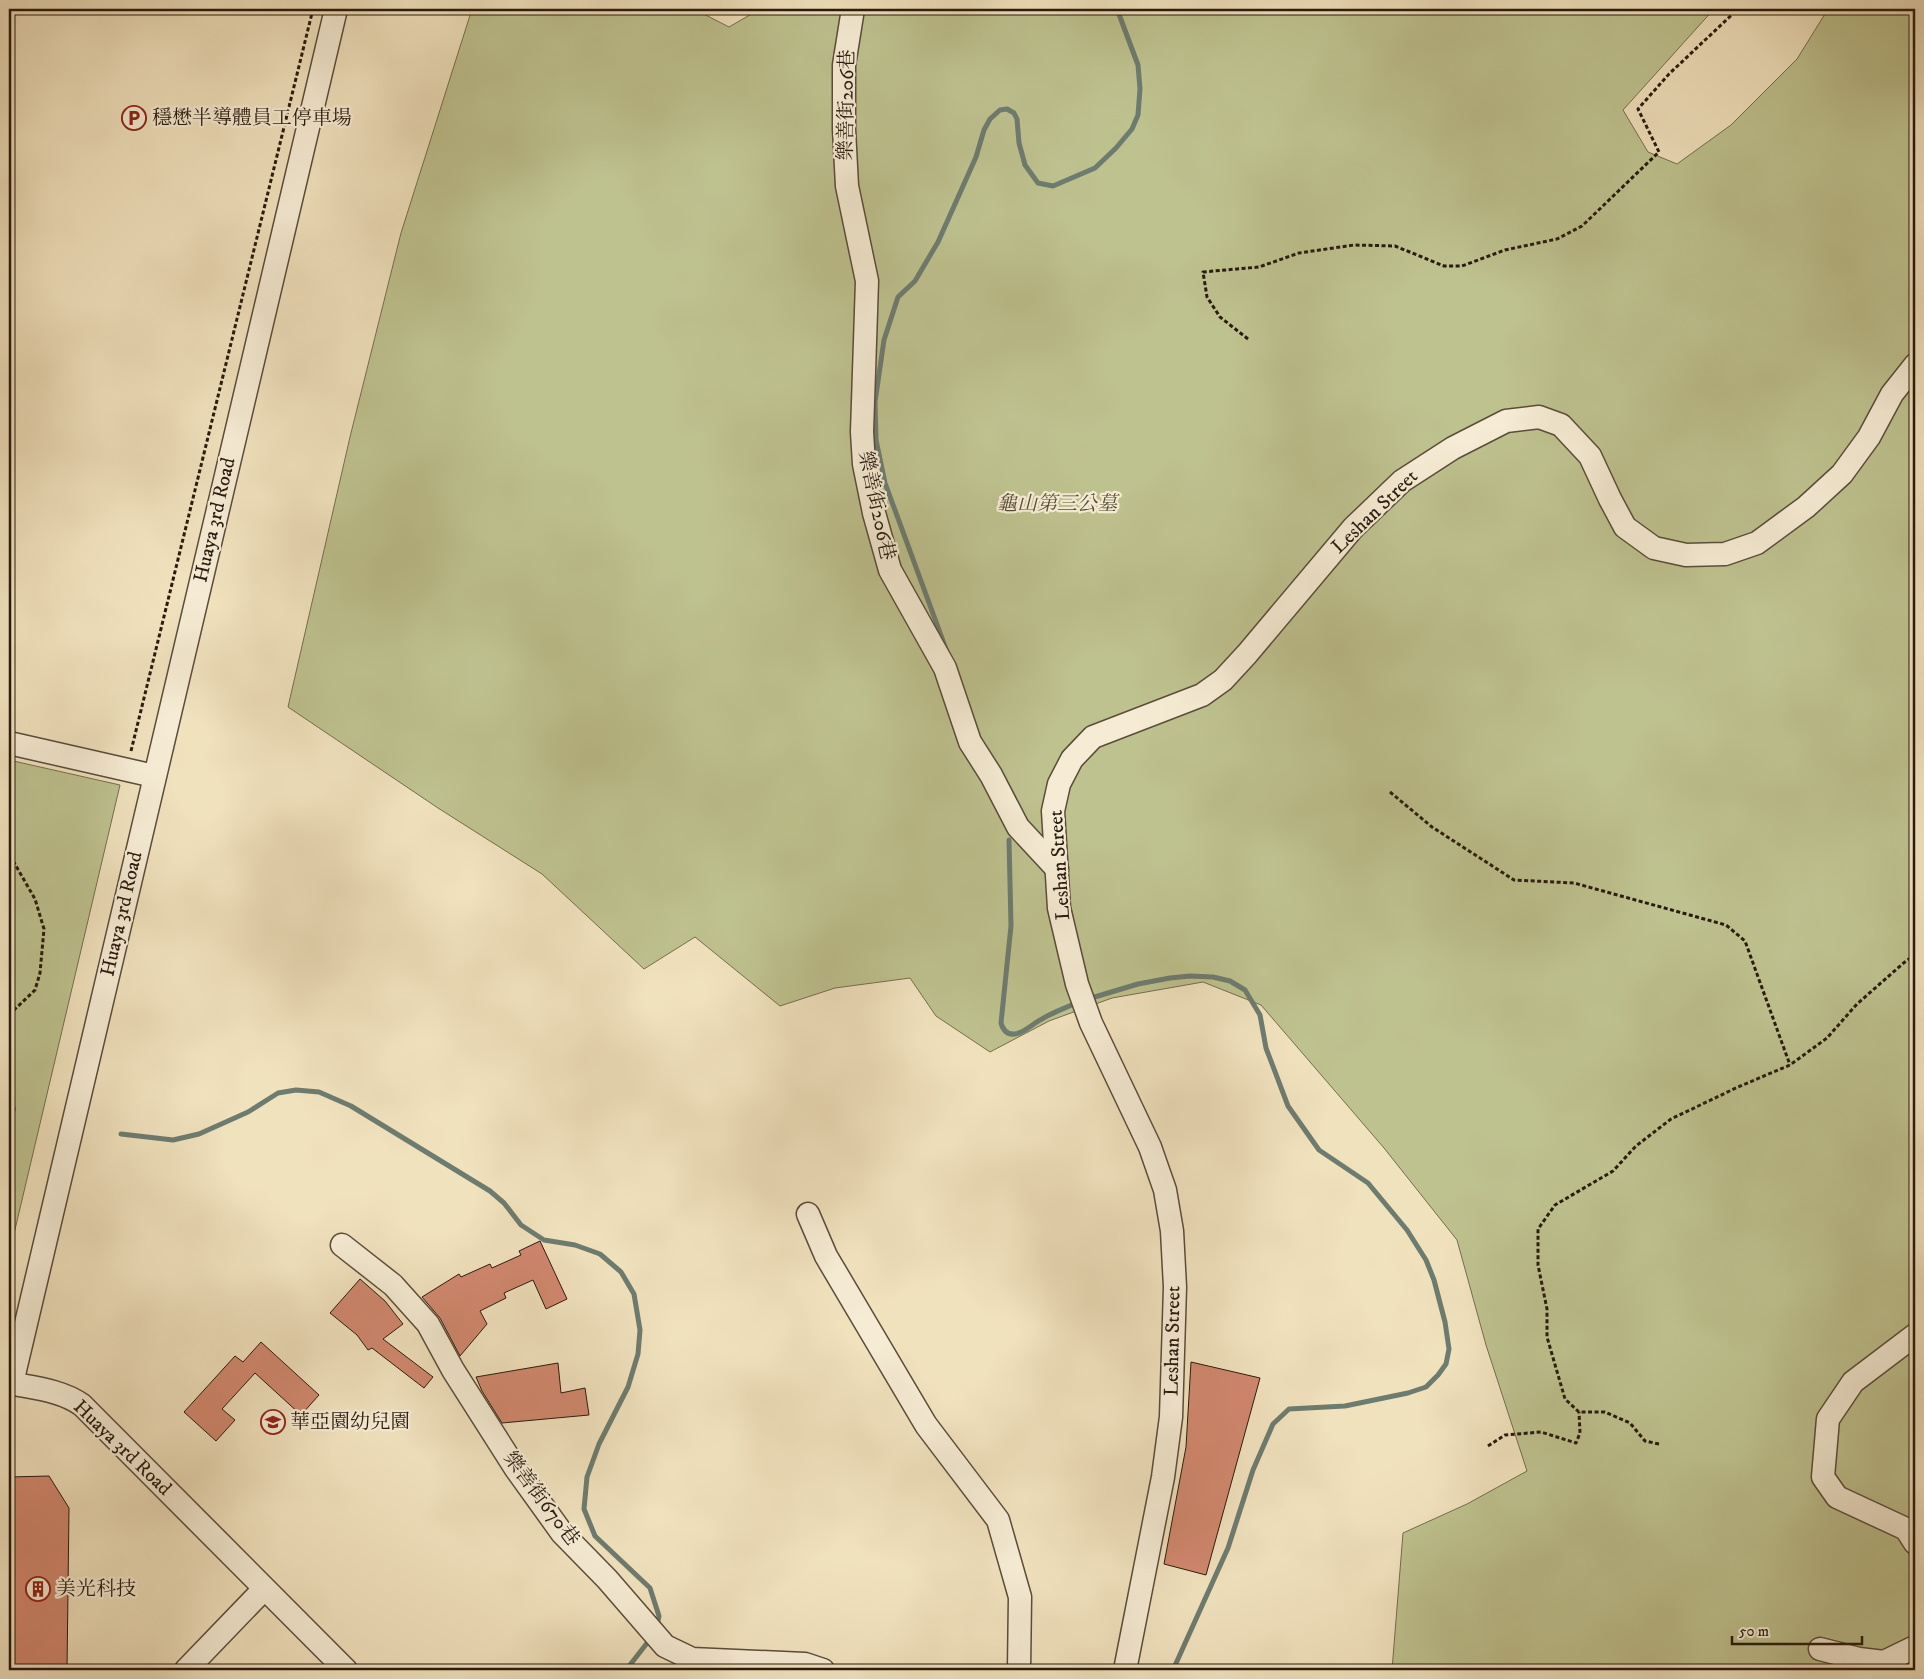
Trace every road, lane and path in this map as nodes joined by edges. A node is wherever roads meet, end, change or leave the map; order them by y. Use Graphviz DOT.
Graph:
graph roads {
  1 [pos="313,9"];
  2 [pos="336,9"];
  3 [pos="853,9"];
  4 [pos="1738,9"];
  5 [pos="1248,339"];
  6 [pos="1915,365"];
  7 [pos="9,742"];
  8 [pos="130,752"];
  9 [pos="154,776"];
  10 [pos="1390,792"];
  11 [pos="9,856"];
  12 [pos="1057,869"];
  13 [pos="1915,956"];
  14 [pos="9,1019"];
  15 [pos="1790,1065"];
  16 [pos="9,1095"];
  17 [pos="9,1158"];
  18 [pos="808,1214"];
  19 [pos="342,1245"];
  20 [pos="1915,1335"];
  21 [pos="10,1383"];
  22 [pos="1579,1412"];
  23 [pos="1659,1444"];
  24 [pos="1488,1446"];
  25 [pos="1915,1543"];
  26 [pos="264,1589"];
  27 [pos="1915,1646"];
  28 [pos="1820,1649"];
  29 [pos="186,1670"];
  30 [pos="346,1670"];
  31 [pos="823,1670"];
  32 [pos="1018,1670"];
  33 [pos="1125,1670"];
  1 -- 8 [label="path"];
  2 -- 9 [label="street, Huaya 3rd Road"];
  3 -- 12 [label="street, 樂善街206巷"];
  4 -- 5 [label="path"];
  6 -- 12 [label="street, Leshan Street"];
  7 -- 9 [label="street"];
  9 -- 21 [label="street, Huaya 3rd Road"];
  10 -- 15 [label="path"];
  11 -- 14 [label="path"];
  12 -- 33 [label="street, Leshan Street"];
  13 -- 15 [label="path"];
  15 -- 22 [label="path"];
  16 -- 17 [label="path"];
  18 -- 32 [label="street"];
  19 -- 31 [label="street, 樂善街670巷"];
  20 -- 25 [label="street"];
  21 -- 26 [label="street, Huaya 3rd Road"];
  22 -- 23 [label="path"];
  22 -- 24 [label="path"];
  26 -- 29 [label="street"];
  26 -- 30 [label="street, Huaya 3rd Road"];
  27 -- 28 [label="street"];
}
